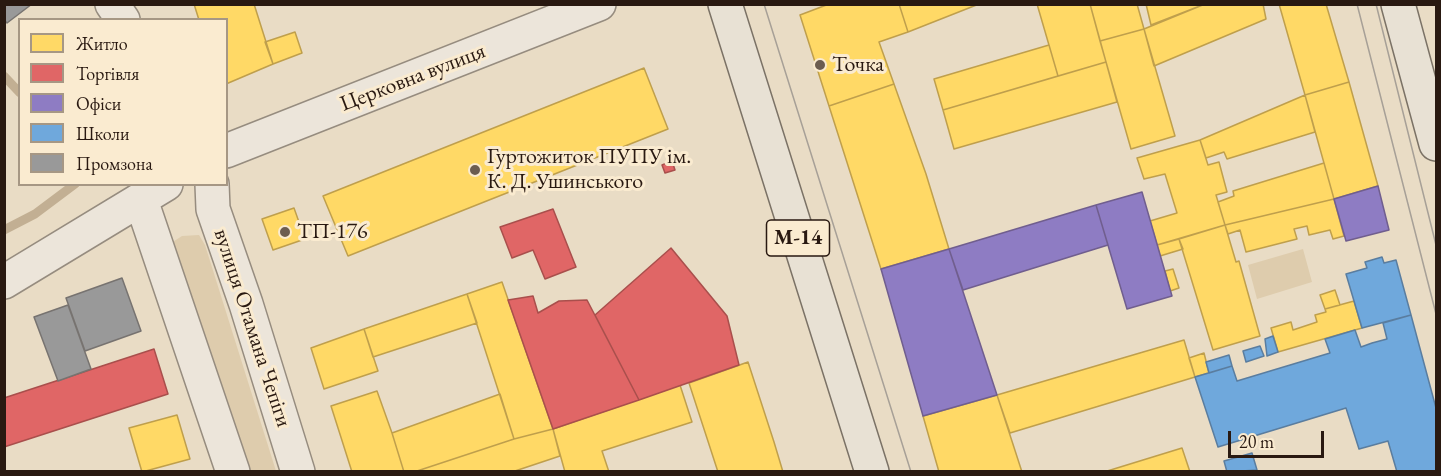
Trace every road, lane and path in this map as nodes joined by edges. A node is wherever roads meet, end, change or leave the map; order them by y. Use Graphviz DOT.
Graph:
graph roads {
  1 [pos="112,4"];
  2 [pos="599,4"];
  3 [pos="725,4"];
  4 [pos="1398,4"];
  5 [pos="122,18"];
  6 [pos="1437,144"];
  7 [pos="228,150"];
  8 [pos="212,186"];
  9 [pos="154,192"];
  10 [pos="4,282"];
  11 [pos="233,471"];
  12 [pos="298,471"];
  13 [pos="872,471"];
  1 -- 5 [label="street"];
  2 -- 7 [label="street, Церковна вулиця"];
  3 -- 13 [label="main road, М-14"];
  4 -- 6 [label="main road"];
  8 -- 12 [label="street, вулиця Отамана Чепіги"];
  9 -- 10 [label="street"];
  9 -- 11 [label="street"];
}
